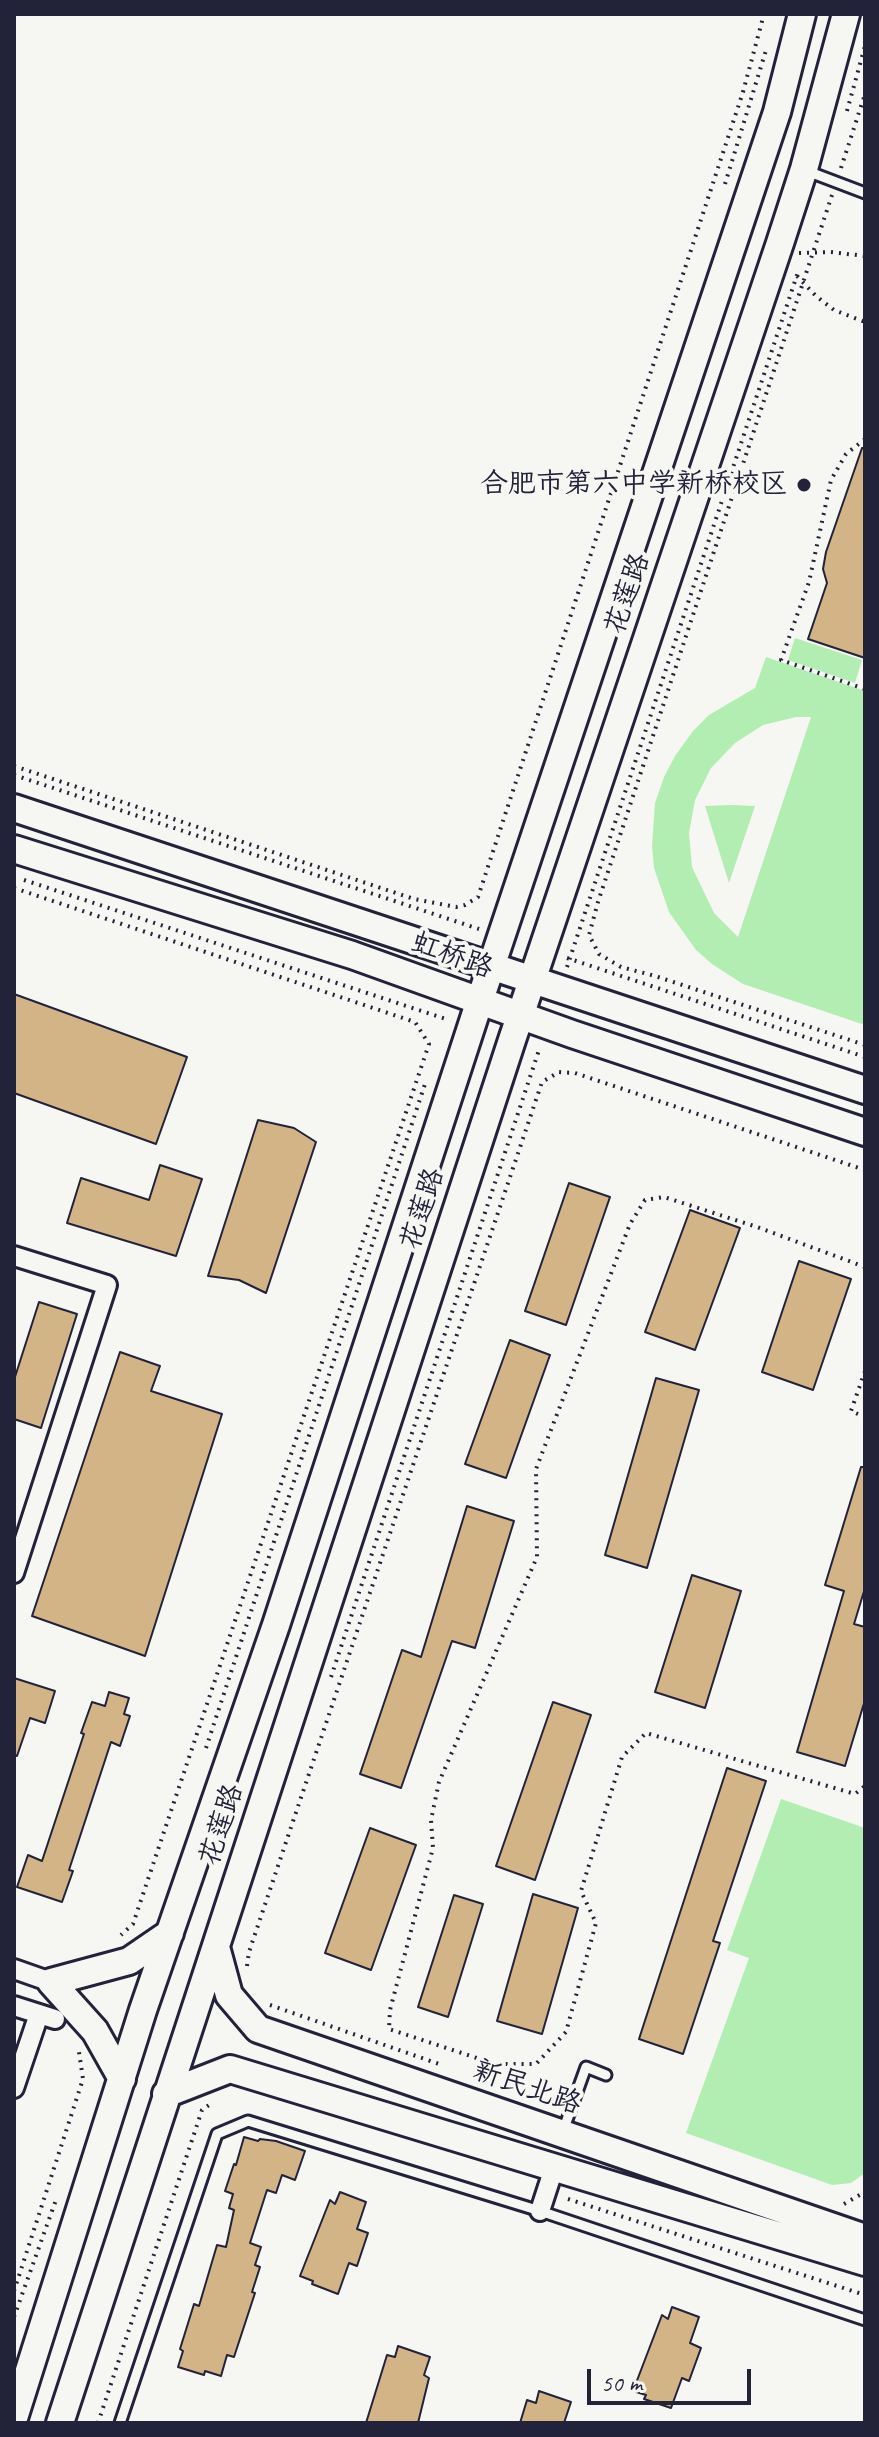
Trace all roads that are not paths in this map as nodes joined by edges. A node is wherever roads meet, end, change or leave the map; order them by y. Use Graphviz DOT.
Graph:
graph roads {
  1 [pos="802,14"];
  2 [pos="846,14"];
  3 [pos="804,169"];
  4 [pos="864,192"];
  5 [pos="14,808"];
  6 [pos="540,824"];
  7 [pos="580,837"];
  8 [pos="14,849"];
  9 [pos="364,923"];
  10 [pos="352,955"];
  11 [pos="492,966"];
  12 [pos="532,981"];
  13 [pos="480,1000"];
  14 [pos="662,1024"];
  15 [pos="516,1028"];
  16 [pos="649,1060"];
  17 [pos="865,1090"];
  18 [pos="865,1132"];
  19 [pos="435,1135"];
  20 [pos="477,1148"];
  21 [pos="14,1256"];
  22 [pos="14,1573"];
  23 [pos="170,1933"];
  24 [pos="216,1947"];
  25 [pos="14,1969"];
  26 [pos="51,1982"];
  27 [pos="14,2006"];
  28 [pos="606,2075"];
  29 [pos="122,2079"];
  30 [pos="14,2088"];
  31 [pos="166,2094"];
  32 [pos="562,2134"];
  33 [pos="550,2180"];
  34 [pos="540,2211"];
  35 [pos="865,2238"];
  36 [pos="865,2262"];
  37 [pos="865,2320"];
  38 [pos="14,2418"];
  39 [pos="60,2423"];
  40 [pos="120,2423"];
  1 -- 6 [label="main road, 花莲路"];
  2 -- 3 [label="main road, 花莲路"];
  3 -- 4 [label="lane"];
  3 -- 7 [label="main road, 花莲路"];
  5 -- 9 [label="main road, 虹桥路"];
  6 -- 7 [label="main road"];
  6 -- 11 [label="main road, 花莲路"];
  7 -- 12 [label="main road, 花莲路"];
  8 -- 10 [label="main road, 虹桥路"];
  9 -- 10 [label="main road"];
  9 -- 11 [label="main road, 虹桥路"];
  10 -- 13 [label="main road, 虹桥路"];
  11 -- 12 [label="main road, 虹桥路"];
  11 -- 13 [label="main road, 花莲路"];
  12 -- 14 [label="main road, 虹桥路"];
  12 -- 15 [label="main road, 花莲路"];
  13 -- 15 [label="main road, 虹桥路"];
  13 -- 19 [label="main road, 花莲路"];
  14 -- 16 [label="main road"];
  14 -- 17 [label="main road, 虹桥路"];
  15 -- 16 [label="main road, 虹桥路"];
  15 -- 20 [label="main road, 花莲路"];
  16 -- 18 [label="main road, 虹桥路"];
  19 -- 20 [label="main road"];
  19 -- 23 [label="main road, 花莲路"];
  20 -- 24 [label="main road, 花莲路"];
  21 -- 22 [label="street"];
  23 -- 26 [label="main road"];
  23 -- 29 [label="main road, 花莲路"];
  24 -- 31 [label="main road, 花莲路"];
  24 -- 32 [label="main road, 新民北路"];
  25 -- 26 [label="street"];
  26 -- 29 [label="main road"];
  27 -- 30 [label="street"];
  28 -- 32 [label="lane"];
  29 -- 38 [label="main road, 花莲路"];
  31 -- 33 [label="main road"];
  31 -- 39 [label="main road, 花莲路"];
  32 -- 35 [label="main road, 新民北路"];
  33 -- 34 [label="street"];
  33 -- 36 [label="main road"];
  34 -- 37 [label="lane"];
  34 -- 40 [label="lane"];
}
